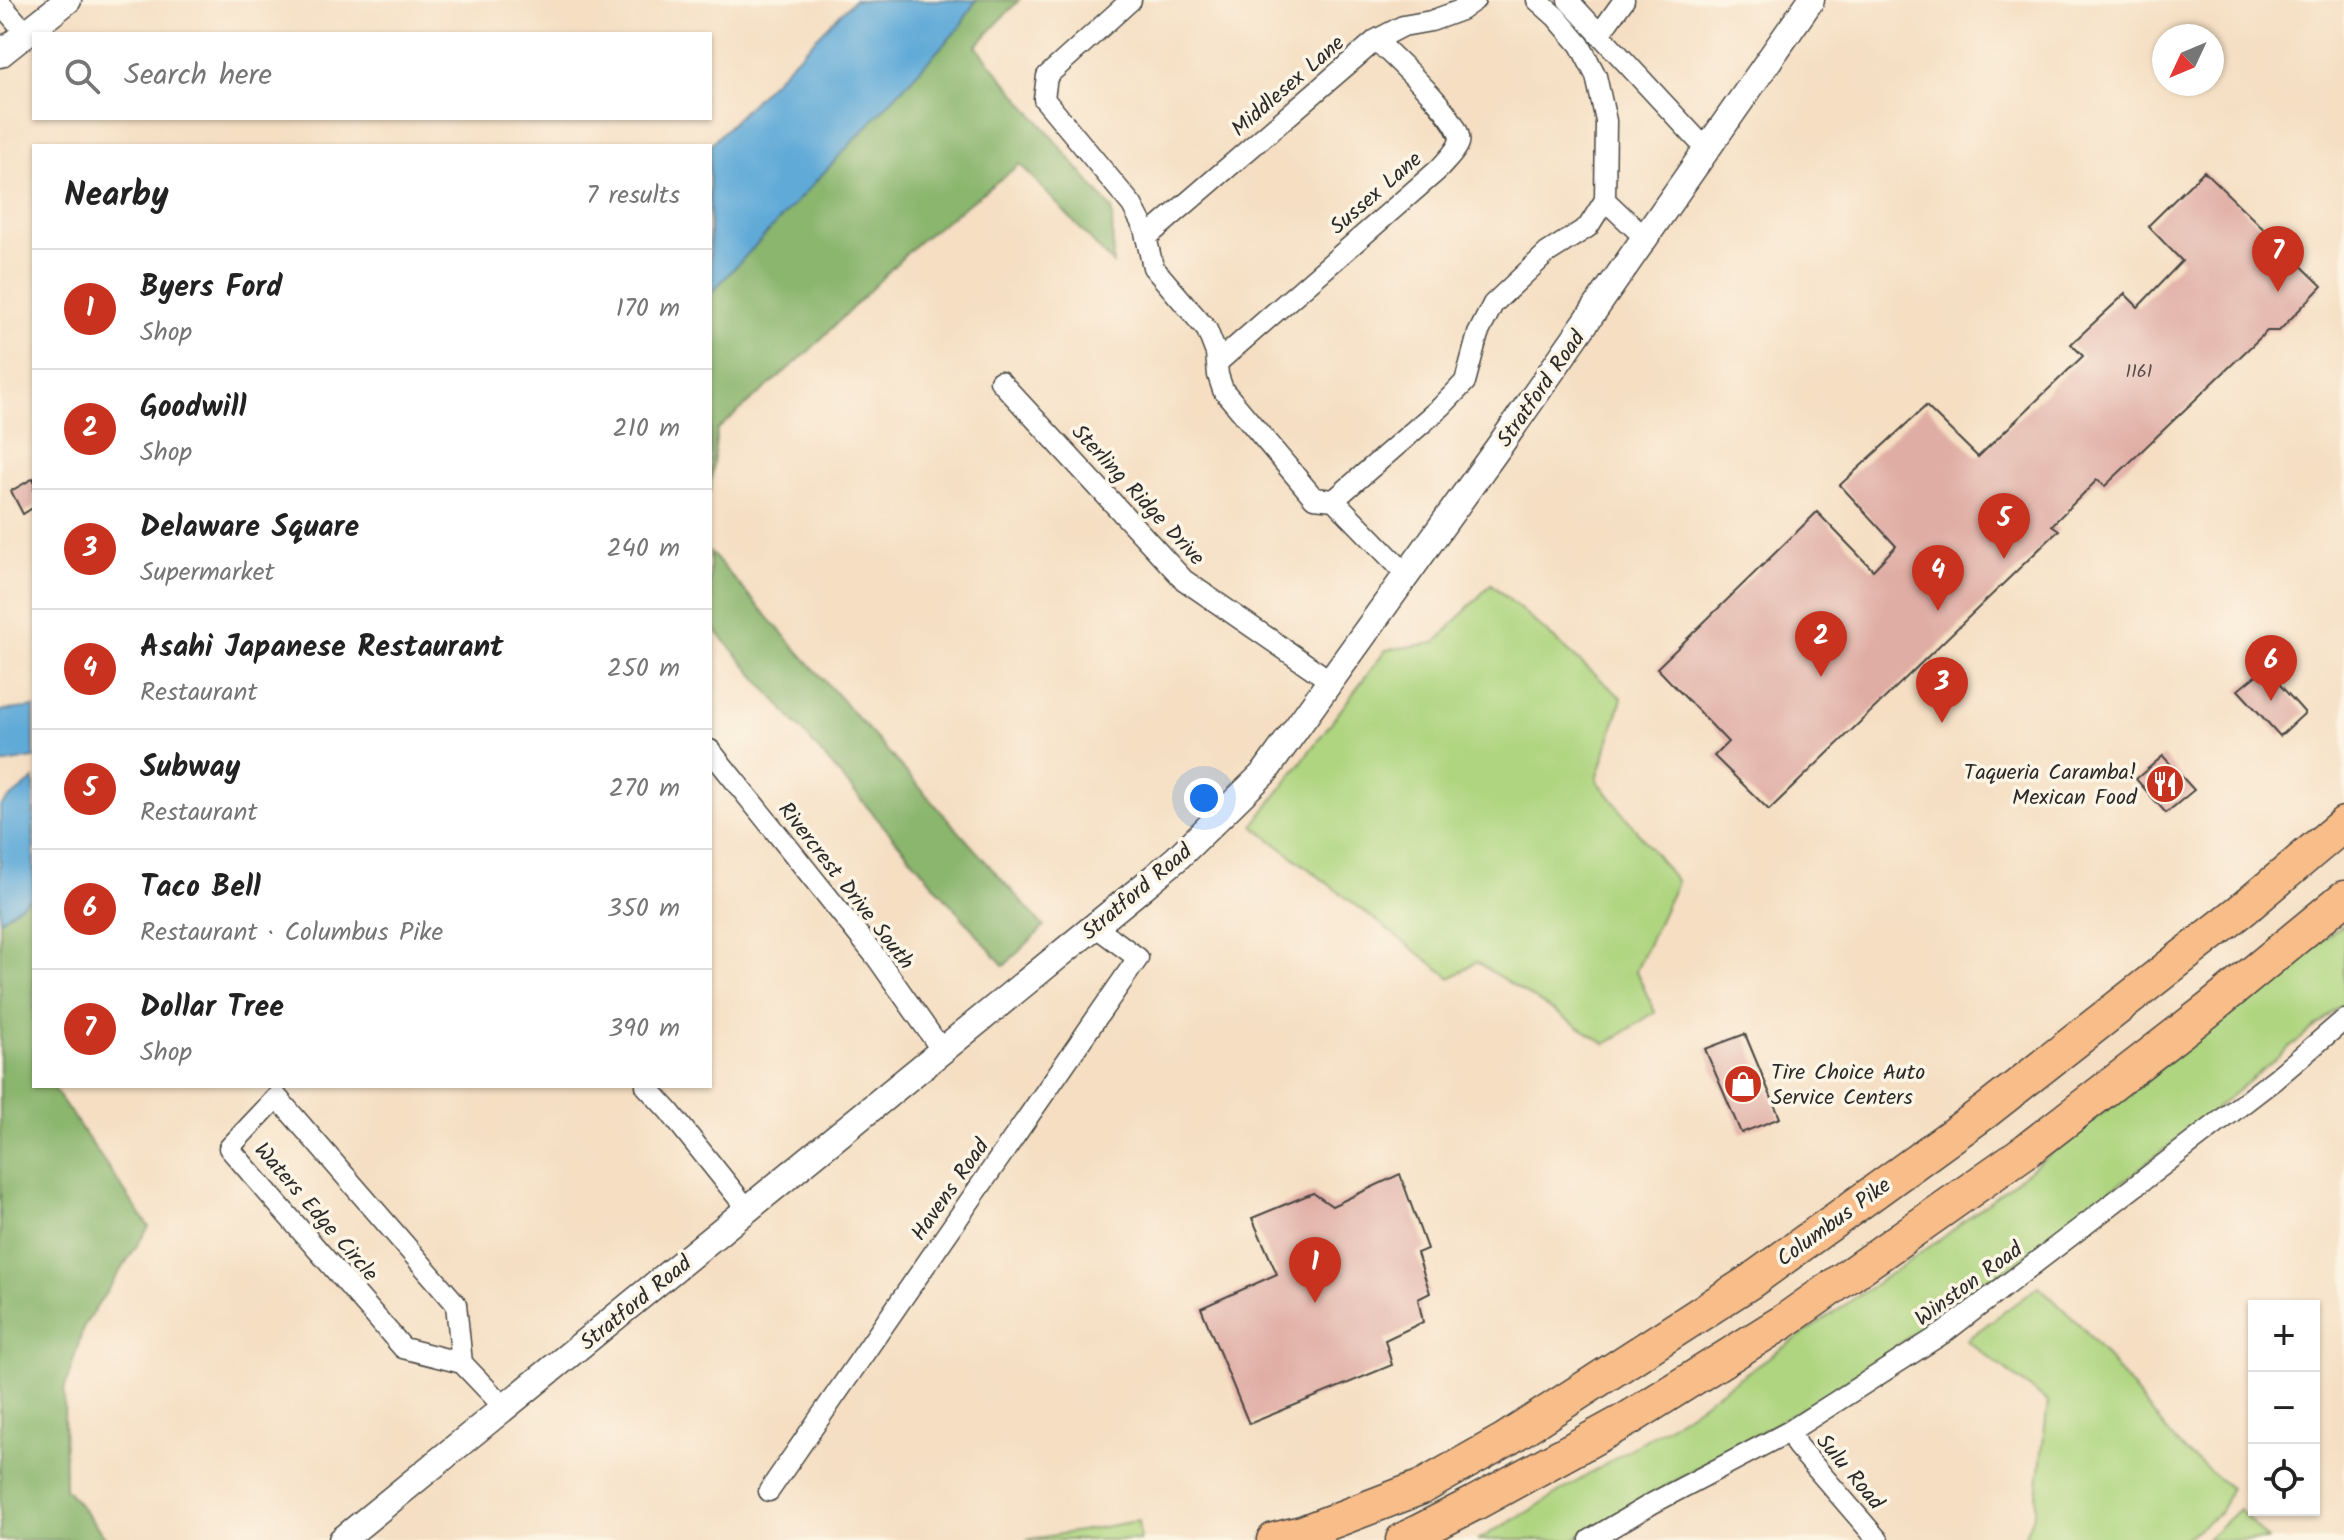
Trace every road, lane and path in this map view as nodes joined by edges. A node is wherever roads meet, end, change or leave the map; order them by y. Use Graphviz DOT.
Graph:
graph roads {
  1 [pos="68,0"];
  2 [pos="1131,0"];
  3 [pos="1475,0"];
  4 [pos="1537,0"];
  5 [pos="1568,0"];
  6 [pos="1624,0"];
  7 [pos="1811,0"];
  8 [pos="0,3"];
  9 [pos="26,33"];
  10 [pos="1599,35"];
  11 [pos="1376,40"];
  12 [pos="0,54"];
  13 [pos="1706,149"];
  14 [pos="1605,200"];
  15 [pos="1644,237"];
  16 [pos="1146,238"];
  17 [pos="1217,363"];
  18 [pos="1000,381"];
  19 [pos="1334,500"];
  20 [pos="1407,575"];
  21 [pos="1332,682"];
  22 [pos="712,752"];
  23 [pos="2344,824"];
  24 [pos="2344,898"];
  25 [pos="1095,926"];
  26 [pos="2344,1020"];
  27 [pos="943,1052"];
  28 [pos="648,1088"];
  29 [pos="748,1210"];
  30 [pos="462,1363"];
  31 [pos="504,1407"];
  32 [pos="1790,1431"];
  33 [pos="769,1491"];
  34 [pos="342,1540"];
  35 [pos="1274,1540"];
  36 [pos="1403,1540"];
  37 [pos="1590,1540"];
  38 [pos="1878,1540"];
  1 -- 9 [label="street"];
  2 -- 16 [label="street"];
  3 -- 11 [label="street, Middlesex Lane"];
  4 -- 14 [label="street"];
  5 -- 10 [label="street"];
  6 -- 10 [label="street"];
  7 -- 13 [label="street, Stratford Road"];
  8 -- 9 [label="street"];
  9 -- 12 [label="street"];
  10 -- 13 [label="street"];
  11 -- 16 [label="street, Middlesex Lane"];
  11 -- 17 [label="street, Sussex Lane"];
  13 -- 15 [label="street, Stratford Road"];
  14 -- 15 [label="street"];
  14 -- 19 [label="street"];
  15 -- 20 [label="street, Stratford Road"];
  16 -- 17 [label="street"];
  17 -- 19 [label="street"];
  18 -- 21 [label="street, Sterling Ridge Drive"];
  19 -- 20 [label="street"];
  20 -- 21 [label="street, Stratford Road"];
  21 -- 25 [label="street, Stratford Road"];
  22 -- 27 [label="street, Rivercrest Drive South"];
  23 -- 35 [label="highway, Columbus Pike"];
  24 -- 36 [label="highway"];
  25 -- 27 [label="street, Stratford Road"];
  25 -- 33 [label="street, Havens Road"];
  26 -- 32 [label="street, Winston Road"];
  27 -- 29 [label="street, Stratford Road"];
  28 -- 29 [label="street"];
  29 -- 31 [label="street, Stratford Road"];
  30 -- 30 [label="street, Waters Edge Circle"];
  30 -- 31 [label="street"];
  31 -- 34 [label="street, Stratford Road"];
  32 -- 37 [label="street, Winston Road"];
  32 -- 38 [label="street, Sulu Road"];
}
